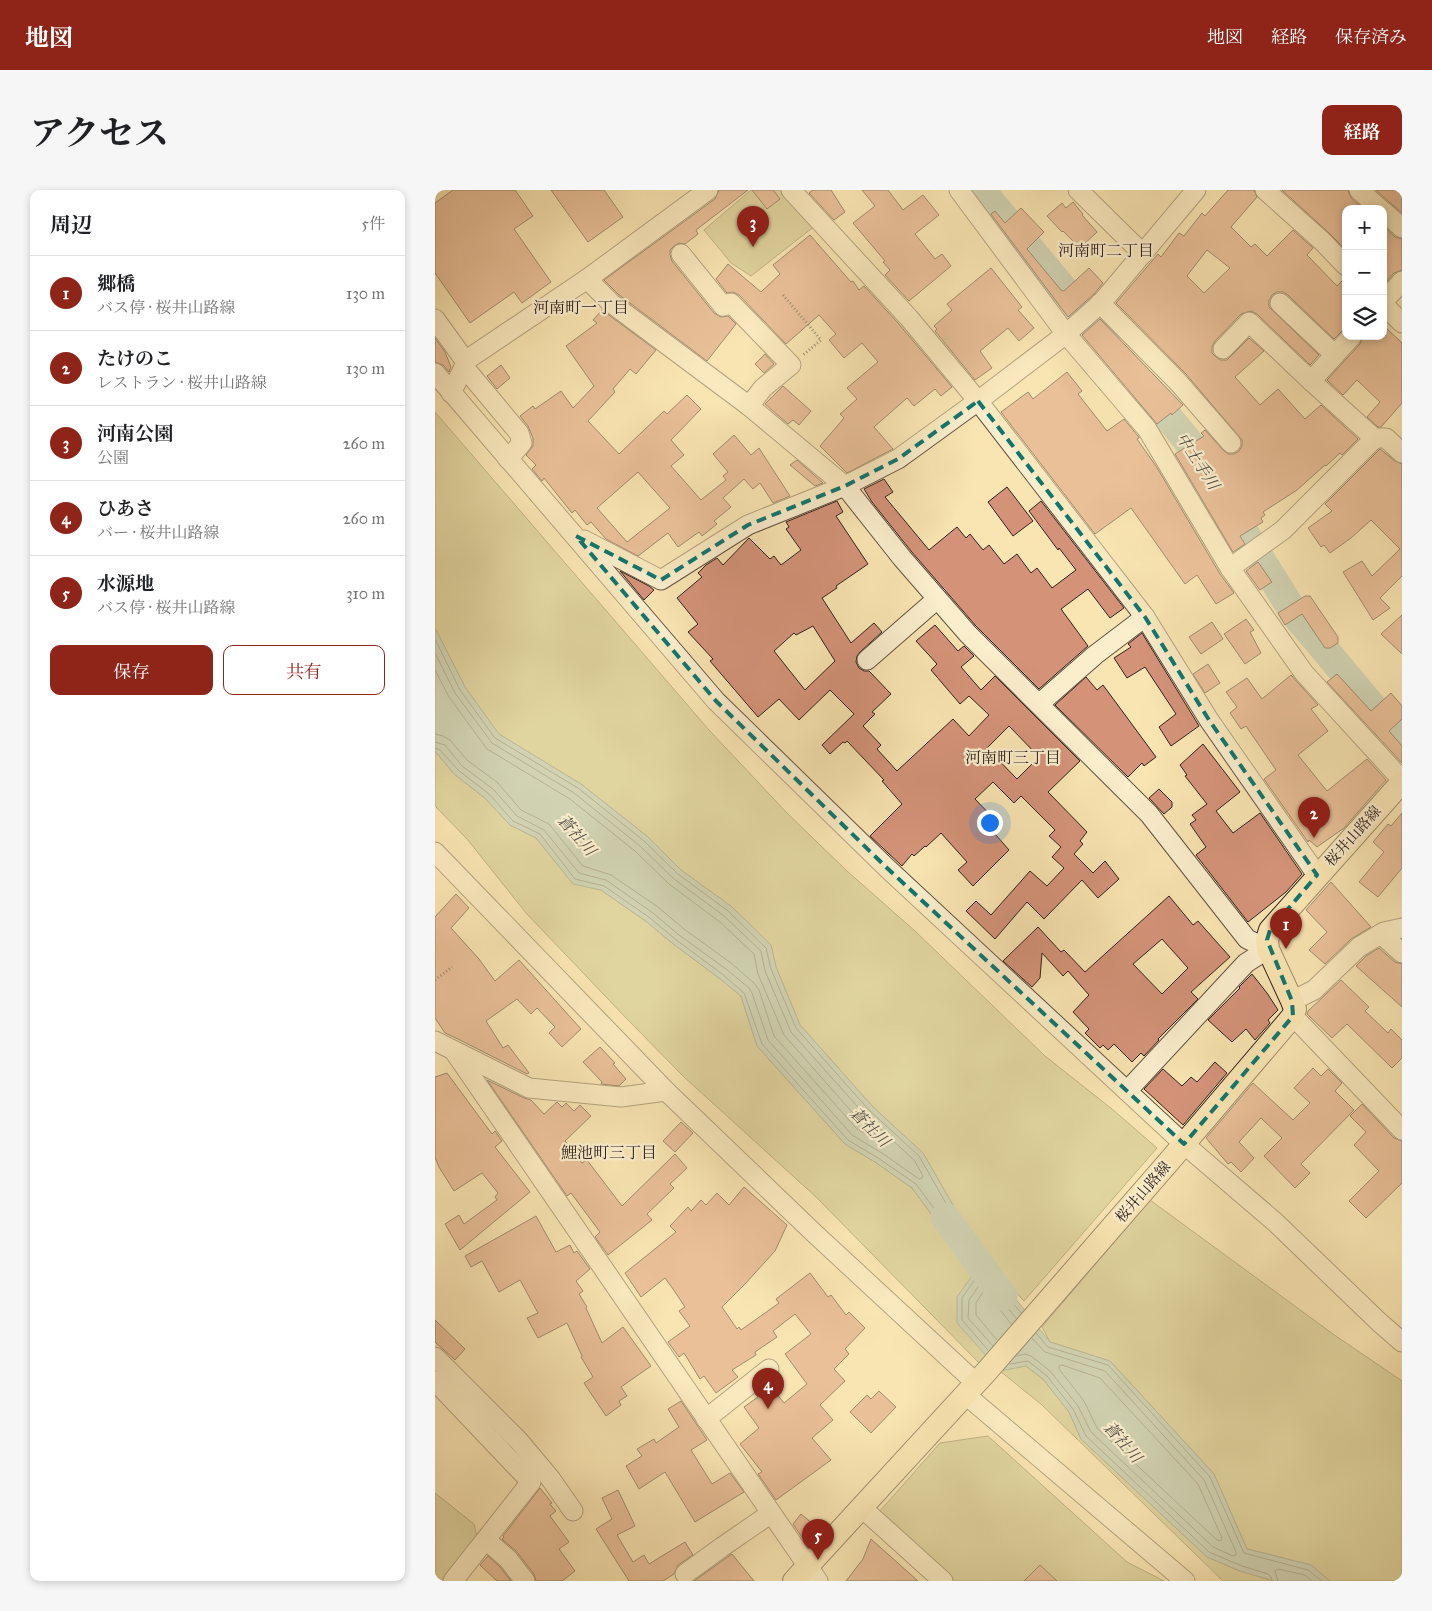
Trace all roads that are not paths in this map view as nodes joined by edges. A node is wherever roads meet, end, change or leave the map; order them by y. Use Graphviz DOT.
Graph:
graph roads {
  1 [pos="708,190"];
  2 [pos="791,190"];
  3 [pos="959,190"];
  4 [pos="1078,190"];
  5 [pos="1196,190"];
  6 [pos="1265,190"];
  7 [pos="1359,190"];
  8 [pos="1376,205"];
  9 [pos="1387,215"];
  10 [pos="1402,228"];
  11 [pos="681,254"];
  12 [pos="1143,254"];
  13 [pos="1342,262"];
  14 [pos="587,279"];
  15 [pos="1402,281"];
  16 [pos="1387,298"];
  17 [pos="1101,303"];
  18 [pos="1280,303"];
  19 [pos="1387,307"];
  20 [pos="435,319"];
  21 [pos="1402,323"];
  22 [pos="1067,334"];
  23 [pos="1348,340"];
  24 [pos="1223,349"];
  25 [pos="1335,355"];
  26 [pos="465,364"];
  27 [pos="435,373"];
  28 [pos="1311,381"];
  29 [pos="451,393"];
  30 [pos="978,401"];
  31 [pos="749,406"];
  32 [pos="1375,438"];
  33 [pos="1231,443"];
  34 [pos="1402,453"];
  35 [pos="509,459"];
  36 [pos="845,486"];
  37 [pos="576,536"];
  38 [pos="1231,567"];
  39 [pos="937,599"];
  40 [pos="1145,617"];
  41 [pos="867,660"];
  42 [pos="1039,704"];
  43 [pos="1401,785"];
  44 [pos="435,852"];
  45 [pos="1317,875"];
  46 [pos="1402,928"];
  47 [pos="1381,934"];
  48 [pos="1268,950"];
  49 [pos="1402,953"];
  50 [pos="1292,1008"];
  51 [pos="435,1041"];
  52 [pos="454,1050"];
  53 [pos="666,1091"];
  54 [pos="1127,1091"];
  55 [pos="1402,1130"];
  56 [pos="1178,1151"];
  57 [pos="1402,1342"];
  58 [pos="435,1357"];
  59 [pos="769,1369"];
  60 [pos="439,1380"];
  61 [pos="976,1383"];
  62 [pos="705,1419"];
  63 [pos="861,1507"];
  64 [pos="573,1511"];
  65 [pos="770,1514"];
  66 [pos="486,1540"];
  67 [pos="685,1574"];
  68 [pos="806,1576"];
  69 [pos="463,1577"];
  70 [pos="525,1581"];
  71 [pos="943,1581"];
  72 [pos="1185,1581"];
  1 -- 14 [label="street"];
  2 -- 30 [label="street"];
  3 -- 22 [label="street"];
  4 -- 12 [label="street"];
  5 -- 12 [label="street"];
  6 -- 13 [label="street"];
  7 -- 8 [label="street"];
  9 -- 10 [label="street"];
  11 -- 31 [label="street"];
  12 -- 17 [label="street"];
  14 -- 26 [label="street"];
  14 -- 31 [label="street"];
  15 -- 16 [label="street"];
  17 -- 22 [label="street"];
  17 -- 33 [label="street"];
  18 -- 25 [label="street"];
  19 -- 21 [label="street"];
  20 -- 26 [label="street"];
  22 -- 30 [label="street"];
  22 -- 38 [label="street"];
  23 -- 25 [label="street"];
  24 -- 28 [label="street"];
  25 -- 28 [label="street"];
  26 -- 29 [label="street"];
  26 -- 35 [label="street"];
  27 -- 29 [label="street"];
  28 -- 32 [label="street"];
  29 -- 35 [label="street"];
  30 -- 36 [label="street"];
  30 -- 40 [label="street"];
  31 -- 36 [label="street"];
  32 -- 34 [label="street"];
  32 -- 38 [label="street"];
  35 -- 37 [label="street"];
  36 -- 37 [label="street"];
  36 -- 39 [label="street"];
  37 -- 54 [label="street"];
  38 -- 43 [label="street"];
  39 -- 41 [label="street"];
  39 -- 42 [label="street"];
  40 -- 42 [label="street"];
  40 -- 45 [label="street"];
  42 -- 48 [label="street"];
  43 -- 45 [label="main road, 桜井山路線"];
  44 -- 53 [label="street"];
  45 -- 48 [label="main road, 桜井山路線"];
  46 -- 47 [label="street"];
  47 -- 49 [label="street"];
  47 -- 50 [label="street"];
  48 -- 50 [label="main road"];
  48 -- 54 [label="street"];
  50 -- 55 [label="street"];
  50 -- 56 [label="main road, 桜井山路線"];
  51 -- 52 [label="street"];
  52 -- 53 [label="street"];
  52 -- 62 [label="street"];
  53 -- 61 [label="street"];
  54 -- 56 [label="street"];
  56 -- 57 [label="street"];
  56 -- 61 [label="main road, 桜井山路線"];
  58 -- 60 [label="street"];
  59 -- 62 [label="street"];
  60 -- 64 [label="street"];
  60 -- 66 [label="street"];
  61 -- 63 [label="main road, 桜井山路線"];
  61 -- 72 [label="street"];
  62 -- 65 [label="street"];
  63 -- 68 [label="main road, 桜井山路線"];
  63 -- 71 [label="street"];
  65 -- 67 [label="street"];
  65 -- 68 [label="street"];
  66 -- 69 [label="street"];
  66 -- 70 [label="street"];
}
